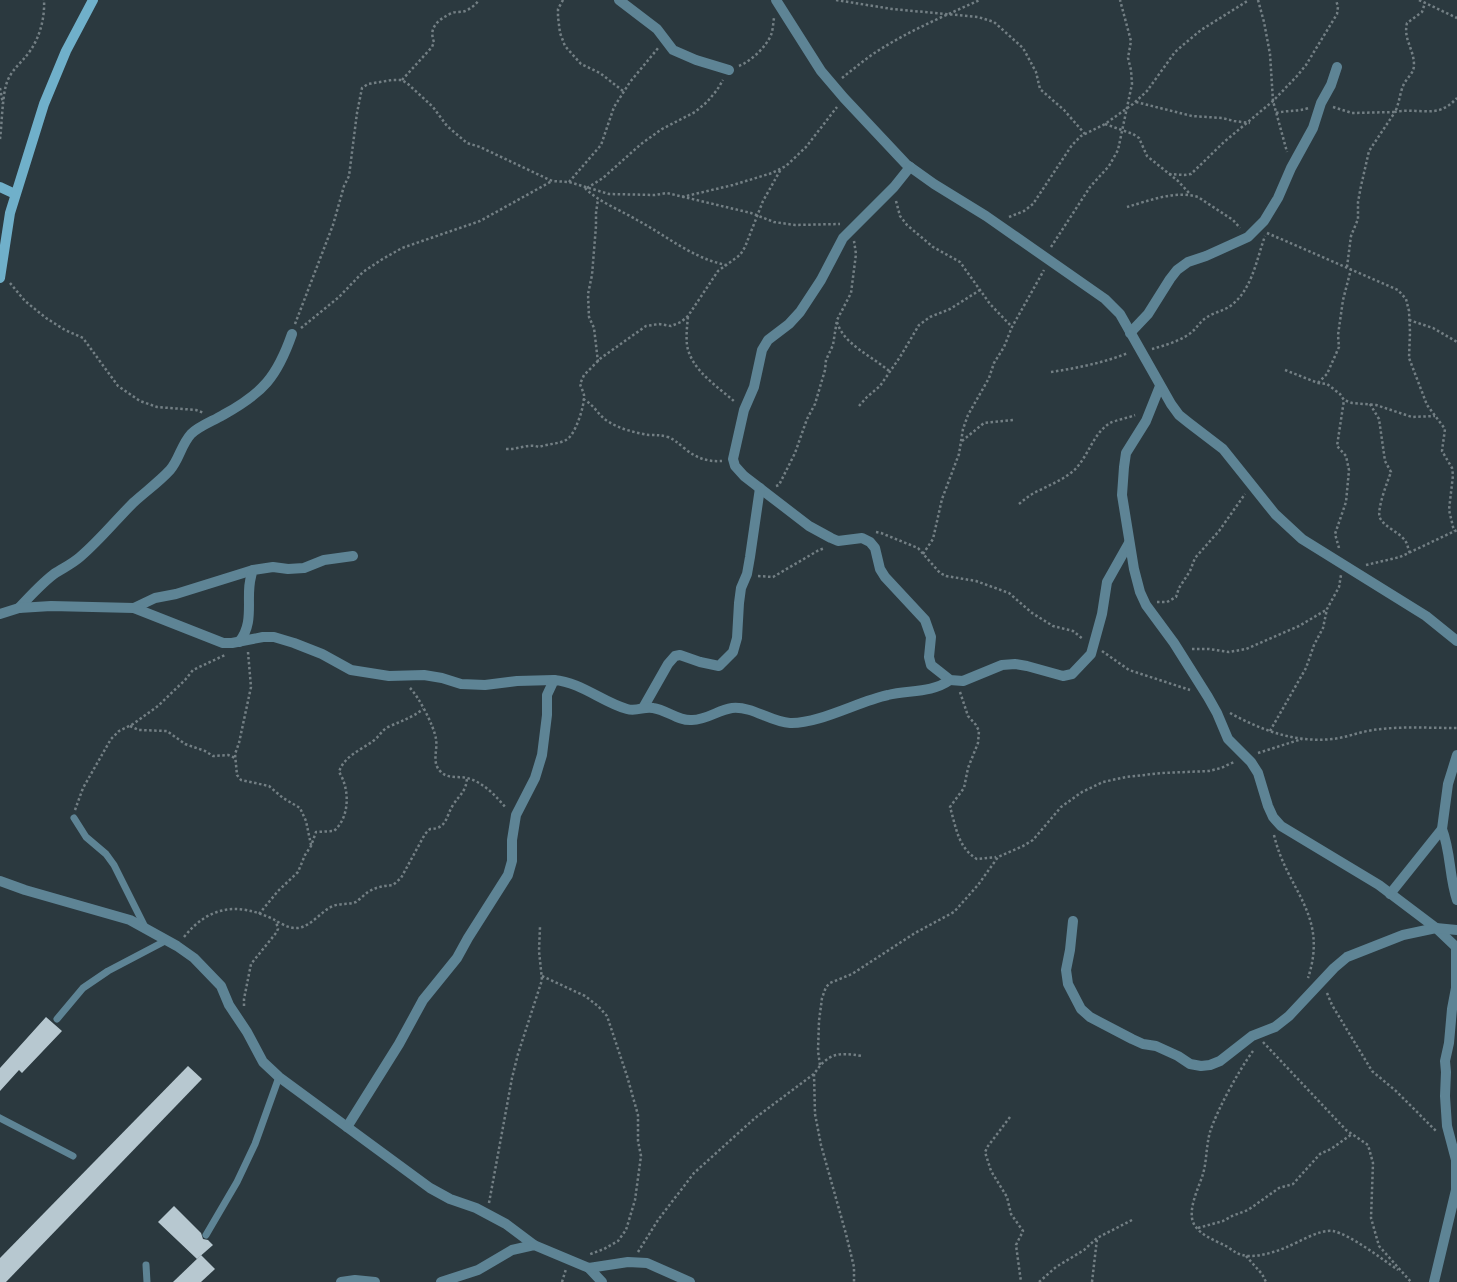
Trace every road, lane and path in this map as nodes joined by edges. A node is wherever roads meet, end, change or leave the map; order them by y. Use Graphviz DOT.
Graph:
graph roads {
  1 [pos="44,0"];
  2 [pos="93,0"];
  3 [pos="479,0"];
  4 [pos="563,0"];
  5 [pos="619,0"];
  6 [pos="836,0"];
  7 [pos="980,0"];
  8 [pos="1120,0"];
  9 [pos="1249,0"];
  10 [pos="1258,0"];
  11 [pos="1336,0"];
  12 [pos="1419,0"];
  13 [pos="1425,3"];
  14 [pos="775,5"];
  15 [pos="950,13"];
  16 [pos="1457,18"];
  17 [pos="665,41"];
  18 [pos="1338,67"];
  19 [pos="729,70"];
  20 [pos="402,80"];
  21 [pos="832,84"];
  22 [pos="0,88"];
  23 [pos="624,92"];
  24 [pos="844,98"];
  25 [pos="1457,98"];
  26 [pos="1136,102"];
  27 [pos="1273,102"];
  28 [pos="1321,103"];
  29 [pos="4,108"];
  30 [pos="1127,108"];
  31 [pos="1395,112"];
  32 [pos="1276,113"];
  33 [pos="1250,123"];
  34 [pos="1105,124"];
  35 [pos="1122,129"];
  36 [pos="1085,134"];
  37 [pos="0,139"];
  38 [pos="910,167"];
  39 [pos="1291,168"];
  40 [pos="781,169"];
  41 [pos="1169,174"];
  42 [pos="552,181"];
  43 [pos="569,182"];
  44 [pos="0,187"];
  45 [pos="585,187"];
  46 [pos="894,187"];
  47 [pos="15,194"];
  48 [pos="1192,195"];
  49 [pos="681,198"];
  50 [pos="598,199"];
  51 [pos="1127,207"];
  52 [pos="1270,210"];
  53 [pos="758,216"];
  54 [pos="992,220"];
  55 [pos="857,223"];
  56 [pos="849,231"];
  57 [pos="1266,233"];
  58 [pos="1248,236"];
  59 [pos="1047,258"];
  60 [pos="727,265"];
  61 [pos="1347,267"];
  62 [pos="1351,269"];
  63 [pos="1,273"];
  64 [pos="980,290"];
  65 [pos="688,316"];
  66 [pos="837,320"];
  67 [pos="1409,320"];
  68 [pos="1012,327"];
  69 [pos="1130,333"];
  70 [pos="292,334"];
  71 [pos="1457,342"];
  72 [pos="1140,351"];
  73 [pos="598,362"];
  74 [pos="1284,370"];
  75 [pos="890,371"];
  76 [pos="1051,372"];
  77 [pos="1318,383"];
  78 [pos="1160,386"];
  79 [pos="583,399"];
  80 [pos="1344,400"];
  81 [pos="1370,404"];
  82 [pos="859,406"];
  83 [pos="1153,407"];
  84 [pos="744,410"];
  85 [pos="1435,416"];
  86 [pos="216,419"];
  87 [pos="1013,420"];
  88 [pos="961,442"];
  89 [pos="506,449"];
  90 [pos="734,462"];
  91 [pos="1251,484"];
  92 [pos="763,490"];
  93 [pos="1019,504"];
  94 [pos="1456,530"];
  95 [pos="855,538"];
  96 [pos="838,541"];
  97 [pos="1129,543"];
  98 [pos="1410,553"];
  99 [pos="923,554"];
  100 [pos="353,556"];
  101 [pos="1342,564"];
  102 [pos="253,570"];
  103 [pos="747,574"];
  104 [pos="1357,574"];
  105 [pos="1146,605"];
  106 [pos="19,608"];
  107 [pos="134,608"];
  108 [pos="1327,609"];
  109 [pos="0,614"];
  110 [pos="1454,639"];
  111 [pos="242,641"];
  112 [pos="1094,646"];
  113 [pos="1179,651"];
  114 [pos="1457,652"];
  115 [pos="399,676"];
  116 [pos="554,680"];
  117 [pos="950,680"];
  118 [pos="1209,700"];
  119 [pos="643,708"];
  120 [pos="423,709"];
  121 [pos="129,726"];
  122 [pos="1457,728"];
  123 [pos="1270,731"];
  124 [pos="1302,740"];
  125 [pos="1457,755"];
  126 [pos="1246,756"];
  127 [pos="235,758"];
  128 [pos="467,778"];
  129 [pos="1273,817"];
  130 [pos="74,818"];
  131 [pos="515,820"];
  132 [pos="1442,829"];
  133 [pos="311,846"];
  134 [pos="998,857"];
  135 [pos="0,881"];
  136 [pos="1390,894"];
  137 [pos="1457,900"];
  138 [pos="259,914"];
  139 [pos="276,921"];
  140 [pos="1073,921"];
  141 [pos="145,927"];
  142 [pos="540,927"];
  143 [pos="1436,928"];
  144 [pos="1457,930"];
  145 [pos="167,940"];
  146 [pos="177,946"];
  147 [pos="1457,947"];
  148 [pos="1457,966"];
  149 [pos="542,976"];
  150 [pos="1322,980"];
  151 [pos="1307,981"];
  152 [pos="244,1009"];
  153 [pos="57,1019"];
  154 [pos="1258,1045"];
  155 [pos="1254,1049"];
  156 [pos="862,1056"];
  157 [pos="820,1065"];
  158 [pos="814,1074"];
  159 [pos="279,1077"];
  160 [pos="0,1118"];
  161 [pos="1010,1118"];
  162 [pos="347,1127"];
  163 [pos="1352,1134"];
  164 [pos="1453,1147"];
  165 [pos="73,1156"];
  166 [pos="1457,1160"];
  167 [pos="487,1214"];
  168 [pos="1132,1220"];
  169 [pos="1198,1228"];
  170 [pos="206,1236"];
  171 [pos="1096,1238"];
  172 [pos="534,1245"];
  173 [pos="1246,1256"];
  174 [pos="573,1261"];
  175 [pos="632,1262"];
  176 [pos="146,1265"];
  177 [pos="589,1268"];
  178 [pos="1398,1270"];
  179 [pos="147,1282"];
  180 [pos="341,1282"];
  181 [pos="375,1282"];
  182 [pos="442,1282"];
  183 [pos="602,1282"];
  184 [pos="690,1282"];
  185 [pos="854,1282"];
  186 [pos="1021,1282"];
  187 [pos="1039,1282"];
  188 [pos="1092,1282"];
  189 [pos="1266,1282"];
  190 [pos="1411,1282"];
  191 [pos="1434,1282"];
  1 -- 29 [label="path"];
  2 -- 47 [label="street"];
  3 -- 20 [label="path"];
  4 -- 23 [label="path"];
  5 -- 17 [label="street"];
  6 -- 15 [label="path"];
  7 -- 15 [label="path"];
  8 -- 30 [label="path"];
  9 -- 26 [label="path"];
  10 -- 27 [label="path"];
  11 -- 27 [label="path"];
  12 -- 13 [label="path"];
  13 -- 16 [label="path"];
  13 -- 31 [label="path"];
  14 -- 19 [label="path"];
  14 -- 21 [label="street"];
  15 -- 21 [label="path"];
  15 -- 36 [label="path"];
  17 -- 19 [label="street"];
  17 -- 23 [label="path"];
  18 -- 28 [label="street"];
  19 -- 45 [label="path"];
  20 -- 42 [label="path"];
  20 -- 70 [label="path"];
  21 -- 24 [label="street"];
  22 -- 29 [label="path"];
  23 -- 43 [label="path"];
  24 -- 38 [label="street"];
  24 -- 40 [label="path"];
  25 -- 31 [label="path"];
  26 -- 30 [label="path"];
  26 -- 33 [label="path"];
  27 -- 32 [label="path"];
  27 -- 33 [label="path"];
  28 -- 31 [label="path"];
  28 -- 32 [label="path"];
  28 -- 39 [label="street"];
  29 -- 37 [label="path"];
  30 -- 34 [label="path"];
  30 -- 35 [label="path"];
  31 -- 61 [label="path"];
  32 -- 39 [label="path"];
  33 -- 41 [label="path"];
  34 -- 35 [label="path"];
  34 -- 36 [label="path"];
  35 -- 41 [label="path"];
  35 -- 59 [label="path"];
  36 -- 54 [label="path"];
  38 -- 46 [label="street"];
  38 -- 54 [label="street"];
  39 -- 52 [label="street"];
  40 -- 49 [label="path"];
  40 -- 53 [label="path"];
  41 -- 48 [label="path"];
  42 -- 43 [label="path"];
  42 -- 70 [label="path"];
  43 -- 45 [label="path"];
  44 -- 47 [label="street"];
  45 -- 49 [label="path"];
  45 -- 50 [label="path"];
  46 -- 55 [label="street"];
  46 -- 64 [label="path"];
  47 -- 63 [label="street"];
  48 -- 51 [label="path"];
  48 -- 58 [label="path"];
  49 -- 53 [label="path"];
  50 -- 60 [label="path"];
  50 -- 73 [label="path"];
  52 -- 57 [label="path"];
  52 -- 58 [label="street"];
  53 -- 55 [label="path"];
  53 -- 60 [label="path"];
  54 -- 59 [label="street"];
  55 -- 56 [label="street"];
  56 -- 66 [label="path"];
  56 -- 84 [label="street"];
  57 -- 61 [label="path"];
  57 -- 72 [label="path"];
  58 -- 69 [label="street"];
  59 -- 68 [label="path"];
  59 -- 69 [label="street"];
  60 -- 65 [label="path"];
  61 -- 62 [label="path"];
  62 -- 67 [label="path"];
  62 -- 77 [label="path"];
  63 -- 86 [label="path"];
  64 -- 68 [label="path"];
  64 -- 75 [label="path"];
  65 -- 73 [label="path"];
  65 -- 84 [label="path"];
  66 -- 75 [label="path"];
  66 -- 92 [label="path"];
  67 -- 71 [label="path"];
  67 -- 85 [label="path"];
  68 -- 88 [label="path"];
  69 -- 72 [label="street"];
  70 -- 86 [label="street"];
  72 -- 76 [label="path"];
  72 -- 78 [label="street"];
  73 -- 79 [label="path"];
  74 -- 77 [label="path"];
  75 -- 82 [label="path"];
  77 -- 80 [label="path"];
  78 -- 83 [label="street"];
  78 -- 91 [label="street"];
  79 -- 89 [label="path"];
  79 -- 90 [label="path"];
  80 -- 81 [label="path"];
  80 -- 101 [label="path"];
  81 -- 85 [label="path"];
  81 -- 98 [label="path"];
  83 -- 93 [label="path"];
  83 -- 97 [label="street"];
  84 -- 90 [label="street"];
  85 -- 94 [label="path"];
  86 -- 106 [label="street"];
  87 -- 88 [label="path"];
  88 -- 99 [label="path"];
  90 -- 92 [label="street"];
  91 -- 101 [label="street"];
  91 -- 105 [label="path"];
  92 -- 96 [label="street"];
  92 -- 103 [label="street"];
  94 -- 98 [label="path"];
  95 -- 96 [label="street"];
  95 -- 99 [label="path"];
  95 -- 117 [label="street"];
  96 -- 103 [label="path"];
  97 -- 105 [label="street"];
  97 -- 112 [label="street"];
  98 -- 104 [label="path"];
  99 -- 112 [label="path"];
  100 -- 102 [label="street"];
  101 -- 104 [label="street"];
  101 -- 108 [label="path"];
  102 -- 107 [label="street"];
  102 -- 111 [label="street"];
  103 -- 119 [label="street"];
  104 -- 110 [label="street"];
  105 -- 113 [label="street"];
  106 -- 107 [label="street"];
  106 -- 109 [label="street"];
  107 -- 111 [label="street"];
  108 -- 113 [label="path"];
  108 -- 123 [label="path"];
  110 -- 114 [label="street"];
  111 -- 115 [label="street"];
  111 -- 121 [label="path"];
  111 -- 127 [label="path"];
  112 -- 117 [label="street"];
  112 -- 118 [label="path"];
  113 -- 118 [label="street"];
  115 -- 116 [label="street"];
  115 -- 120 [label="path"];
  116 -- 119 [label="street"];
  116 -- 131 [label="street"];
  117 -- 119 [label="street"];
  117 -- 134 [label="path"];
  118 -- 123 [label="path"];
  118 -- 126 [label="street"];
  120 -- 128 [label="path"];
  120 -- 133 [label="path"];
  121 -- 127 [label="path"];
  121 -- 130 [label="path"];
  122 -- 124 [label="path"];
  123 -- 124 [label="path"];
  124 -- 126 [label="path"];
  125 -- 132 [label="street"];
  126 -- 129 [label="street"];
  126 -- 134 [label="path"];
  127 -- 133 [label="path"];
  128 -- 131 [label="path"];
  128 -- 139 [label="path"];
  129 -- 136 [label="street"];
  129 -- 151 [label="path"];
  130 -- 141 [label="lane"];
  131 -- 162 [label="street"];
  132 -- 136 [label="street"];
  132 -- 137 [label="street"];
  133 -- 138 [label="path"];
  134 -- 157 [label="path"];
  135 -- 141 [label="street"];
  136 -- 143 [label="street"];
  138 -- 139 [label="path"];
  138 -- 146 [label="path"];
  139 -- 152 [label="path"];
  140 -- 150 [label="street"];
  141 -- 145 [label="street"];
  142 -- 149 [label="path"];
  143 -- 144 [label="street"];
  143 -- 147 [label="street"];
  143 -- 150 [label="street"];
  145 -- 146 [label="street"];
  145 -- 153 [label="lane"];
  146 -- 159 [label="street"];
  147 -- 148 [label="street"];
  148 -- 164 [label="street"];
  149 -- 167 [label="path"];
  149 -- 174 [label="path"];
  150 -- 164 [label="path"];
  154 -- 163 [label="path"];
  155 -- 169 [label="path"];
  156 -- 157 [label="path"];
  157 -- 158 [label="path"];
  158 -- 175 [label="path"];
  158 -- 185 [label="path"];
  159 -- 162 [label="street"];
  159 -- 170 [label="lane"];
  160 -- 165 [label="lane"];
  161 -- 186 [label="path"];
  162 -- 167 [label="street"];
  163 -- 169 [label="path"];
  163 -- 178 [label="path"];
  164 -- 166 [label="street"];
  166 -- 191 [label="street"];
  167 -- 172 [label="street"];
  168 -- 171 [label="path"];
  169 -- 173 [label="path"];
  171 -- 187 [label="path"];
  171 -- 188 [label="path"];
  172 -- 174 [label="street"];
  172 -- 182 [label="street"];
  173 -- 178 [label="path"];
  173 -- 189 [label="path"];
  174 -- 177 [label="street"];
  175 -- 177 [label="street"];
  175 -- 184 [label="street"];
  176 -- 179 [label="lane"];
  177 -- 183 [label="street"];
  178 -- 190 [label="path"];
  180 -- 181 [label="street"];
}
